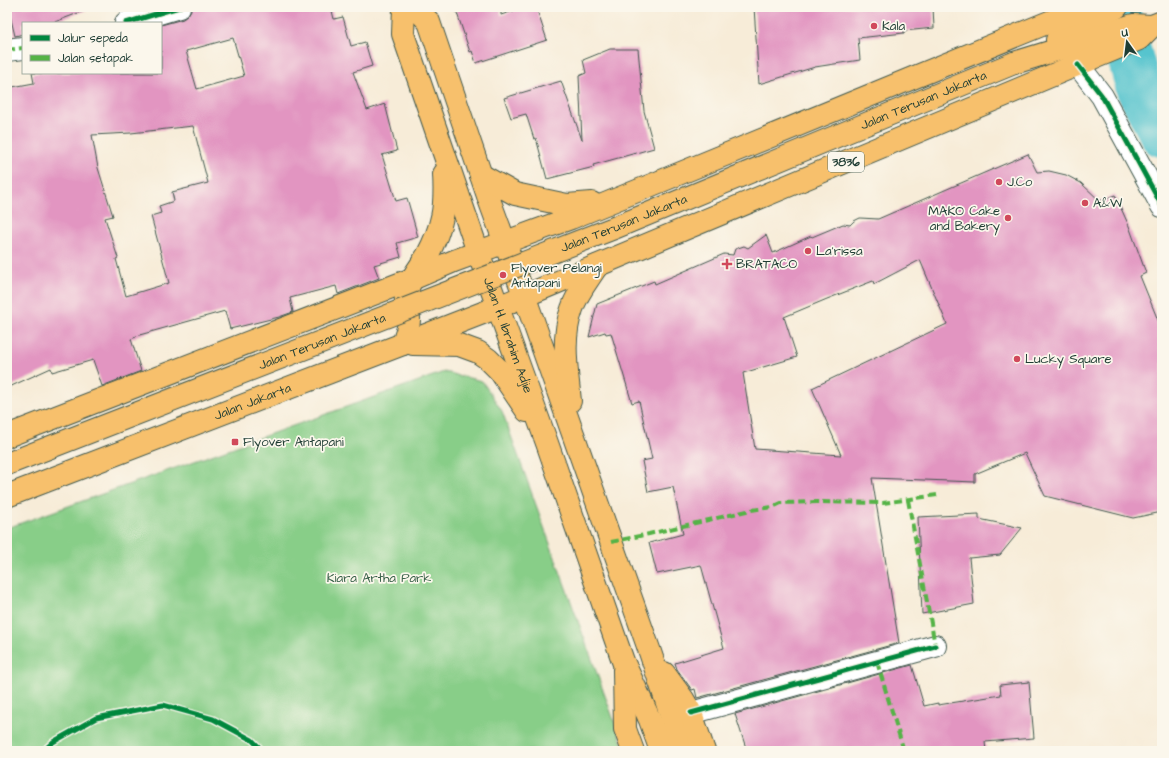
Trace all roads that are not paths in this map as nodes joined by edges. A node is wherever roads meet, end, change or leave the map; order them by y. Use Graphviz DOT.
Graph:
graph roads {
  1 [pos="180,7"];
  2 [pos="404,7"];
  3 [pos="415,7"];
  4 [pos="1117,7"];
  5 [pos="129,22"];
  6 [pos="1147,28"];
  7 [pos="1085,34"];
  8 [pos="22,48"];
  9 [pos="7,50"];
  10 [pos="443,150"];
  11 [pos="480,175"];
  12 [pos="615,200"];
  13 [pos="1162,206"];
  14 [pos="571,218"];
  15 [pos="504,242"];
  16 [pos="478,252"];
  17 [pos="587,270"];
  18 [pos="412,279"];
  19 [pos="524,296"];
  20 [pos="498,307"];
  21 [pos="404,344"];
  22 [pos="572,432"];
  23 [pos="7,436"];
  24 [pos="547,443"];
  25 [pos="7,464"];
  26 [pos="7,496"];
  27 [pos="935,646"];
  28 [pos="650,652"];
  29 [pos="623,661"];
  30 [pos="691,713"];
  31 [pos="633,751"];
  32 [pos="661,751"];
  33 [pos="683,751"];
  34 [pos="704,751"];
  1 -- 5 [label="street"];
  2 -- 10 [label="main road, Jalan H. Ibrahim Adjie"];
  3 -- 11 [label="main road"];
  4 -- 7 [label="main road"];
  6 -- 7 [label="main road, Jalan Terusan Jakarta / 3836"];
  7 -- 12 [label="main road, Jalan Terusan Jakarta / 3836"];
  7 -- 13 [label="street"];
  7 -- 17 [label="main road, Jalan Terusan Jakarta / 3836"];
  7 -- 25 [label="main road, Jalan Terusan Jakarta, bridge"];
  8 -- 9 [label="street"];
  10 -- 16 [label="main road, Jalan H. Ibrahim Adjie"];
  10 -- 18 [label="main road"];
  11 -- 12 [label="main road"];
  11 -- 15 [label="main road"];
  12 -- 14 [label="main road, Jalan Terusan Jakarta / 3836"];
  14 -- 15 [label="main road, Jalan Terusan Jakarta / 3836"];
  14 -- 17 [label="main road"];
  15 -- 16 [label="main road, Jalan Terusan Jakarta"];
  15 -- 19 [label="main road"];
  16 -- 18 [label="main road"];
  16 -- 20 [label="main road, Jalan H. Ibrahim Adjie"];
  17 -- 19 [label="main road, Jalan Terusan Jakarta / 3836"];
  17 -- 22 [label="main road"];
  18 -- 21 [label="main road"];
  18 -- 23 [label="main road"];
  19 -- 20 [label="main road, Jalan Terusan Jakarta"];
  19 -- 22 [label="main road"];
  20 -- 21 [label="main road, Jalan Jakarta"];
  20 -- 24 [label="main road, Jalan H. Ibrahim Adjie"];
  21 -- 24 [label="main road"];
  21 -- 26 [label="main road, Jalan Jakarta"];
  22 -- 28 [label="main road"];
  24 -- 29 [label="main road, Jalan H. Ibrahim Adjie"];
  27 -- 30 [label="street"];
  28 -- 30 [label="main road"];
  28 -- 33 [label="main road"];
  29 -- 31 [label="main road, Jalan H. Ibrahim Adjie"];
  29 -- 32 [label="main road, Jalan H. Ibrahim Adjie"];
  30 -- 34 [label="main road"];
}
